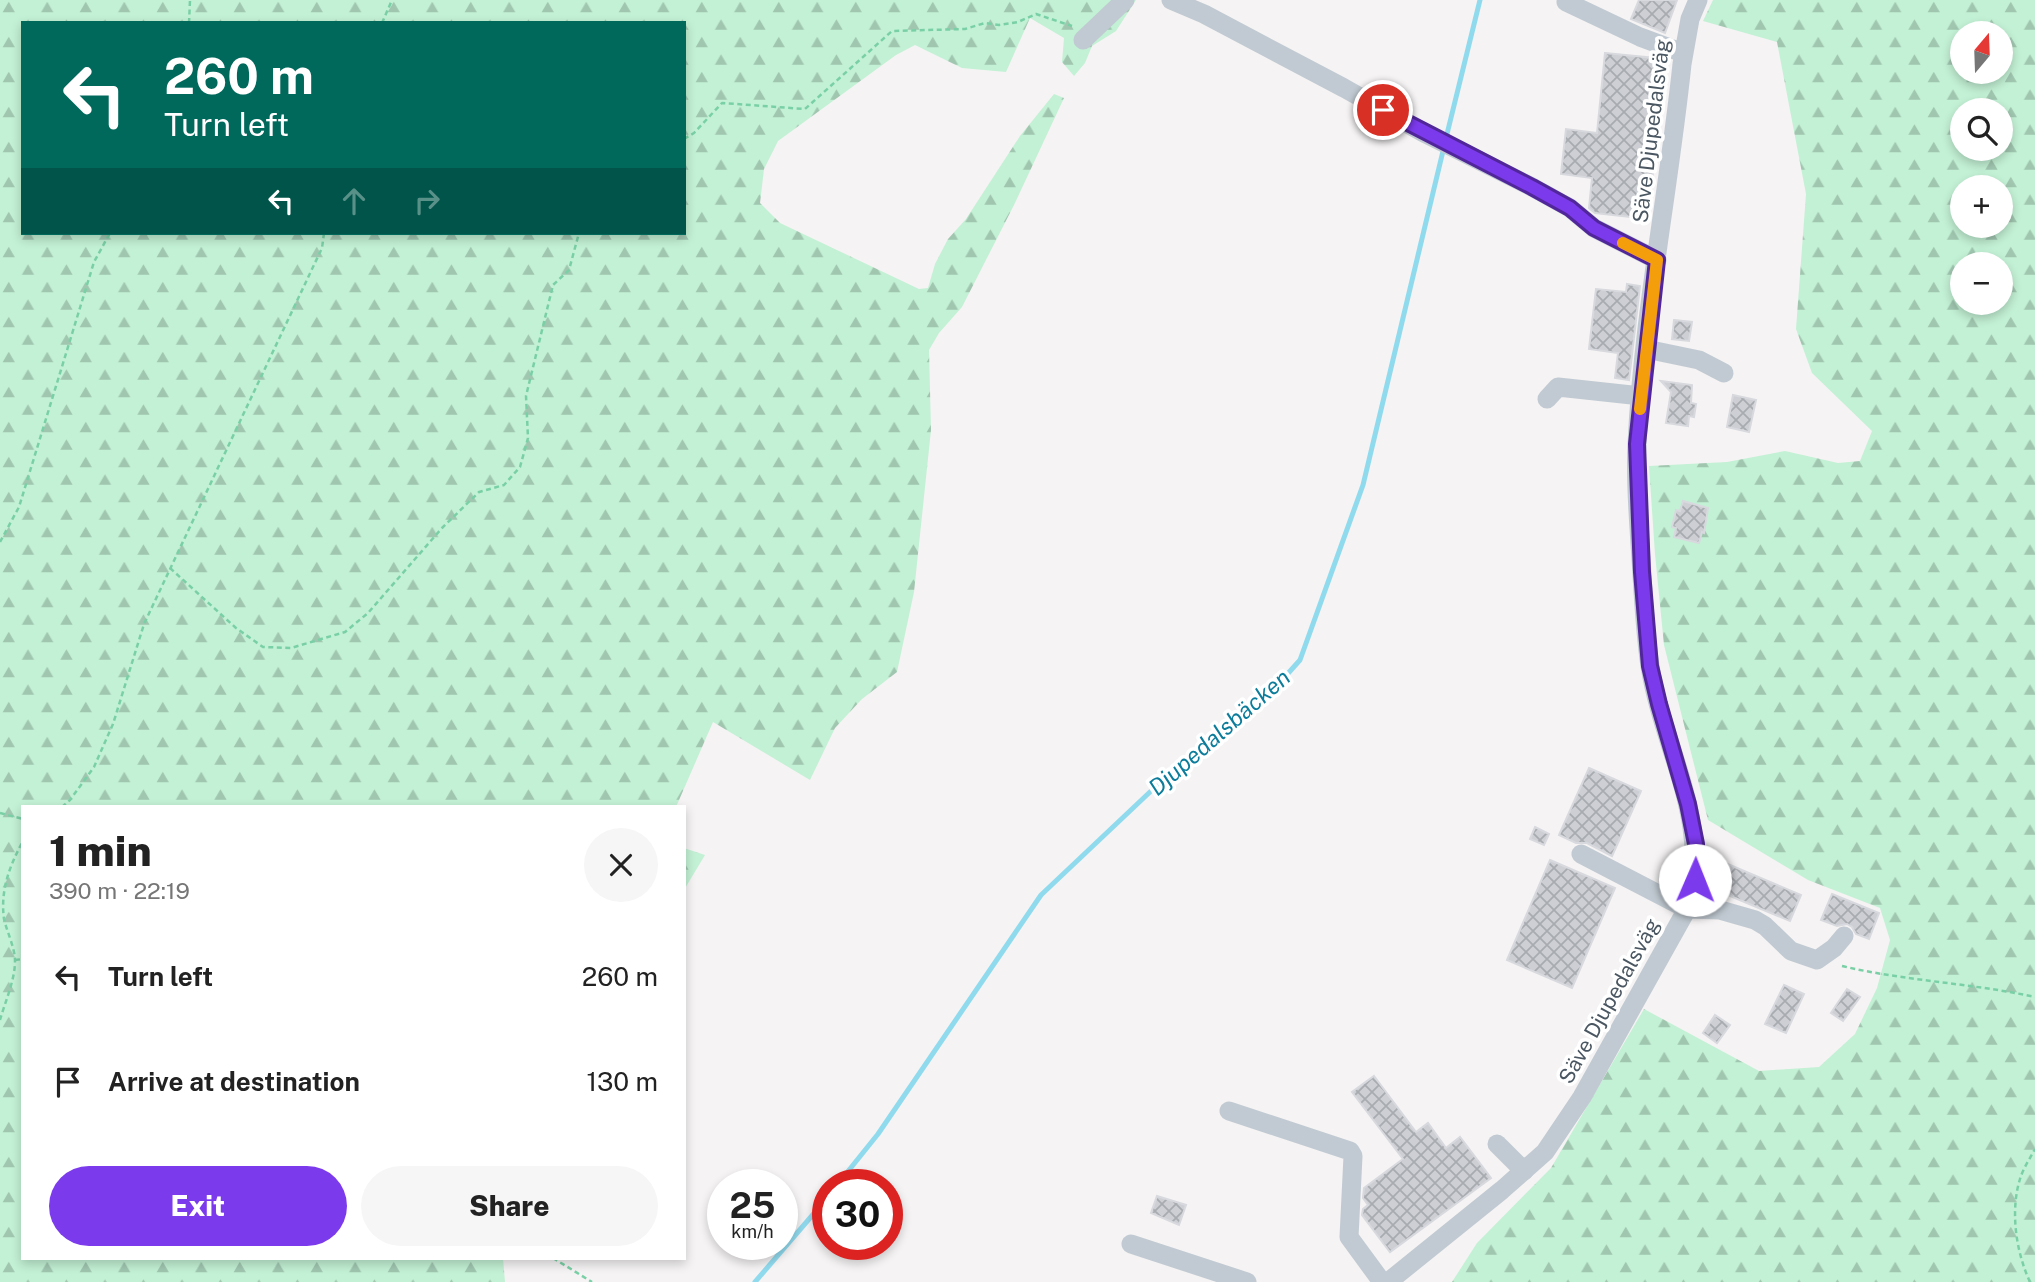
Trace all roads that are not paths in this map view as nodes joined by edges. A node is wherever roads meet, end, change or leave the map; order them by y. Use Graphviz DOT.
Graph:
graph roads {
  1 [pos="1125,0"];
  2 [pos="1171,0"];
  3 [pos="1698,0"];
  4 [pos="1566,2"];
  5 [pos="1087,36"];
  6 [pos="1683,53"];
  7 [pos="1657,260"];
  8 [pos="1646,349"];
  9 [pos="1724,373"];
  10 [pos="1641,396"];
  11 [pos="1547,399"];
  12 [pos="1580,854"];
  13 [pos="1687,909"];
  14 [pos="1843,936"];
  15 [pos="1228,1111"];
  16 [pos="1497,1144"];
  17 [pos="1524,1171"];
  18 [pos="1131,1244"];
  19 [pos="1247,1282"];
  20 [pos="1382,1282"];
  21 [pos="1388,1282"];
  1 -- 5 [label="street"];
  2 -- 7 [label="street"];
  3 -- 6 [label="street, Säve Djupedalsväg"];
  4 -- 6 [label="street"];
  6 -- 7 [label="street, Säve Djupedalsväg"];
  7 -- 8 [label="street, Säve Djupedalsväg"];
  8 -- 9 [label="street"];
  8 -- 10 [label="street, Säve Djupedalsväg"];
  10 -- 11 [label="street"];
  10 -- 13 [label="street, Säve Djupedalsväg"];
  12 -- 13 [label="street"];
  13 -- 14 [label="street"];
  13 -- 17 [label="street, Säve Djupedalsväg"];
  15 -- 20 [label="street"];
  16 -- 17 [label="street"];
  17 -- 21 [label="street, Säve Djupedalsväg"];
  18 -- 19 [label="street"];
}
